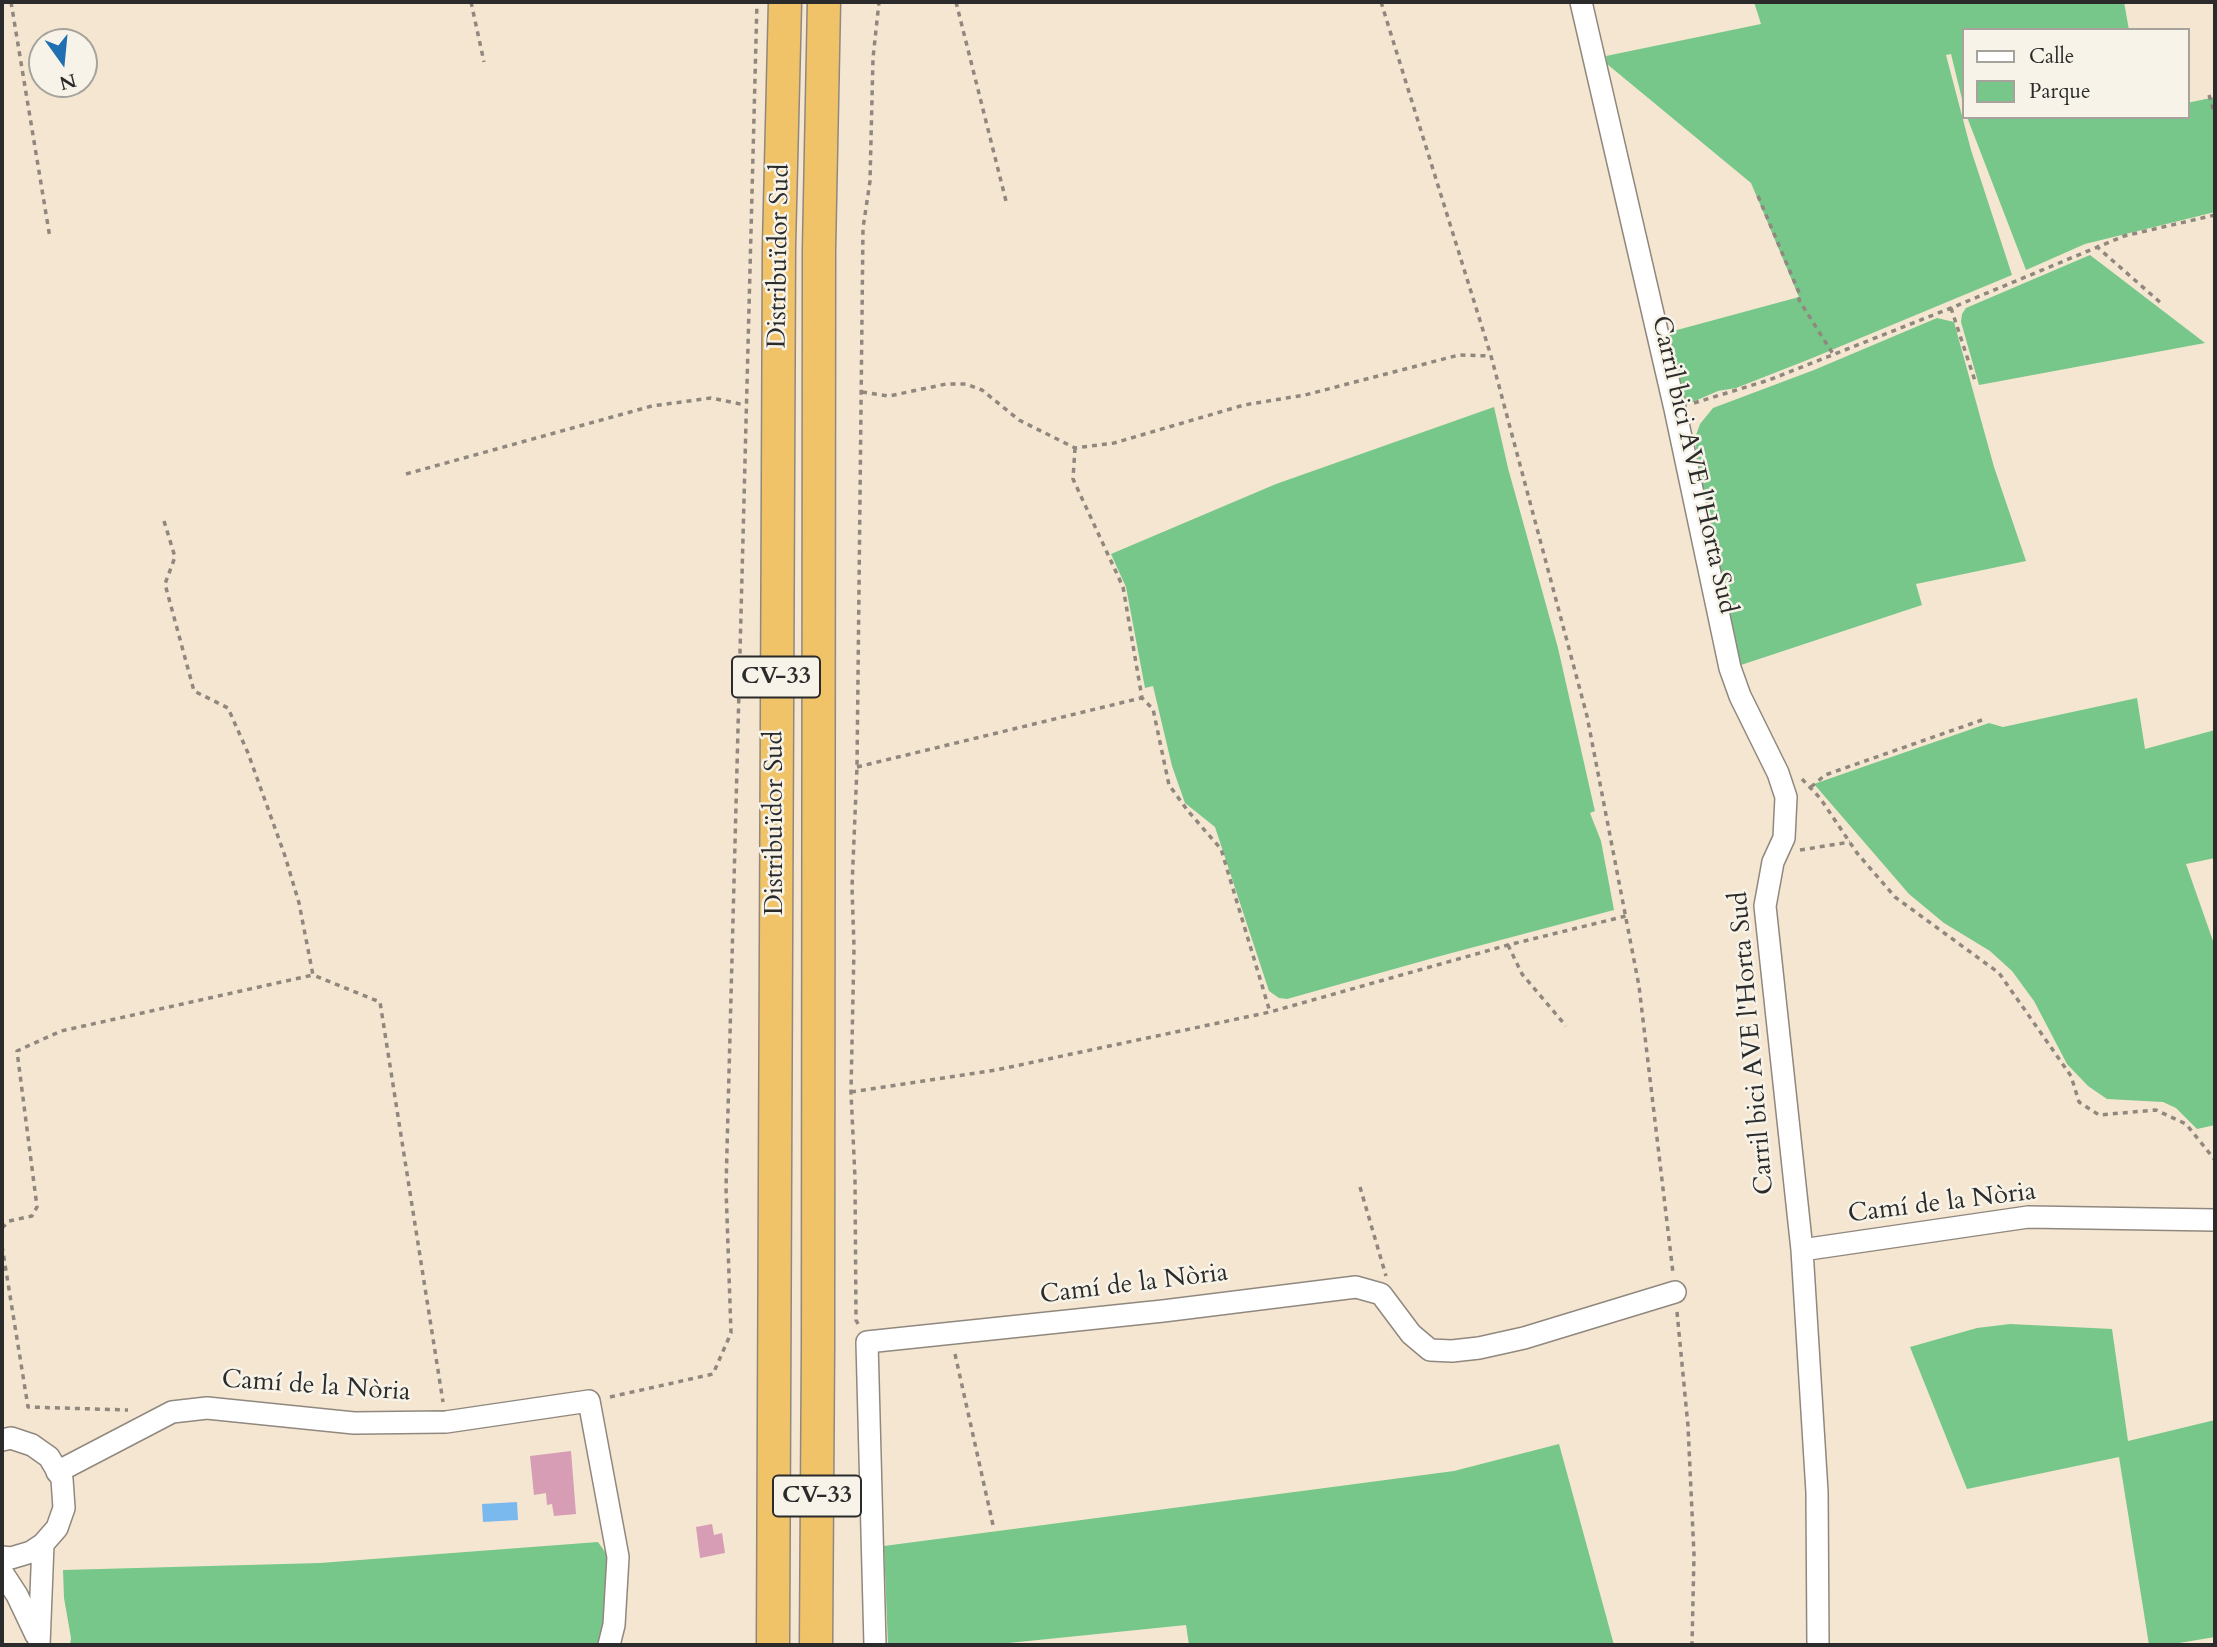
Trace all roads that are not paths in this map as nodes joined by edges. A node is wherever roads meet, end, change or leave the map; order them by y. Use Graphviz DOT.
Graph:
graph roads {
  1 [pos="785,2"];
  2 [pos="824,2"];
  3 [pos="1581,2"];
  4 [pos="2215,1220"];
  5 [pos="1802,1250"];
  6 [pos="1675,1292"];
  7 [pos="2,1440"];
  8 [pos="57,1472"];
  9 [pos="43,1544"];
  10 [pos="2,1558"];
  11 [pos="2,1572"];
  12 [pos="38,1641"];
  13 [pos="609,1645"];
  14 [pos="773,1645"];
  15 [pos="816,1645"];
  16 [pos="875,1645"];
  17 [pos="1818,1645"];
  1 -- 14 [label="highway, Distribuïdor Sud / CV-33"];
  2 -- 15 [label="highway, Distribuïdor Sud / CV-33"];
  3 -- 5 [label="street"];
  4 -- 5 [label="street, Camí de la Nòria"];
  5 -- 17 [label="street"];
  6 -- 16 [label="street, Camí de la Nòria"];
  7 -- 8 [label="street"];
  8 -- 9 [label="street"];
  8 -- 13 [label="street, Camí de la Nòria"];
  9 -- 10 [label="street"];
  9 -- 12 [label="street"];
  11 -- 12 [label="street"];
}
